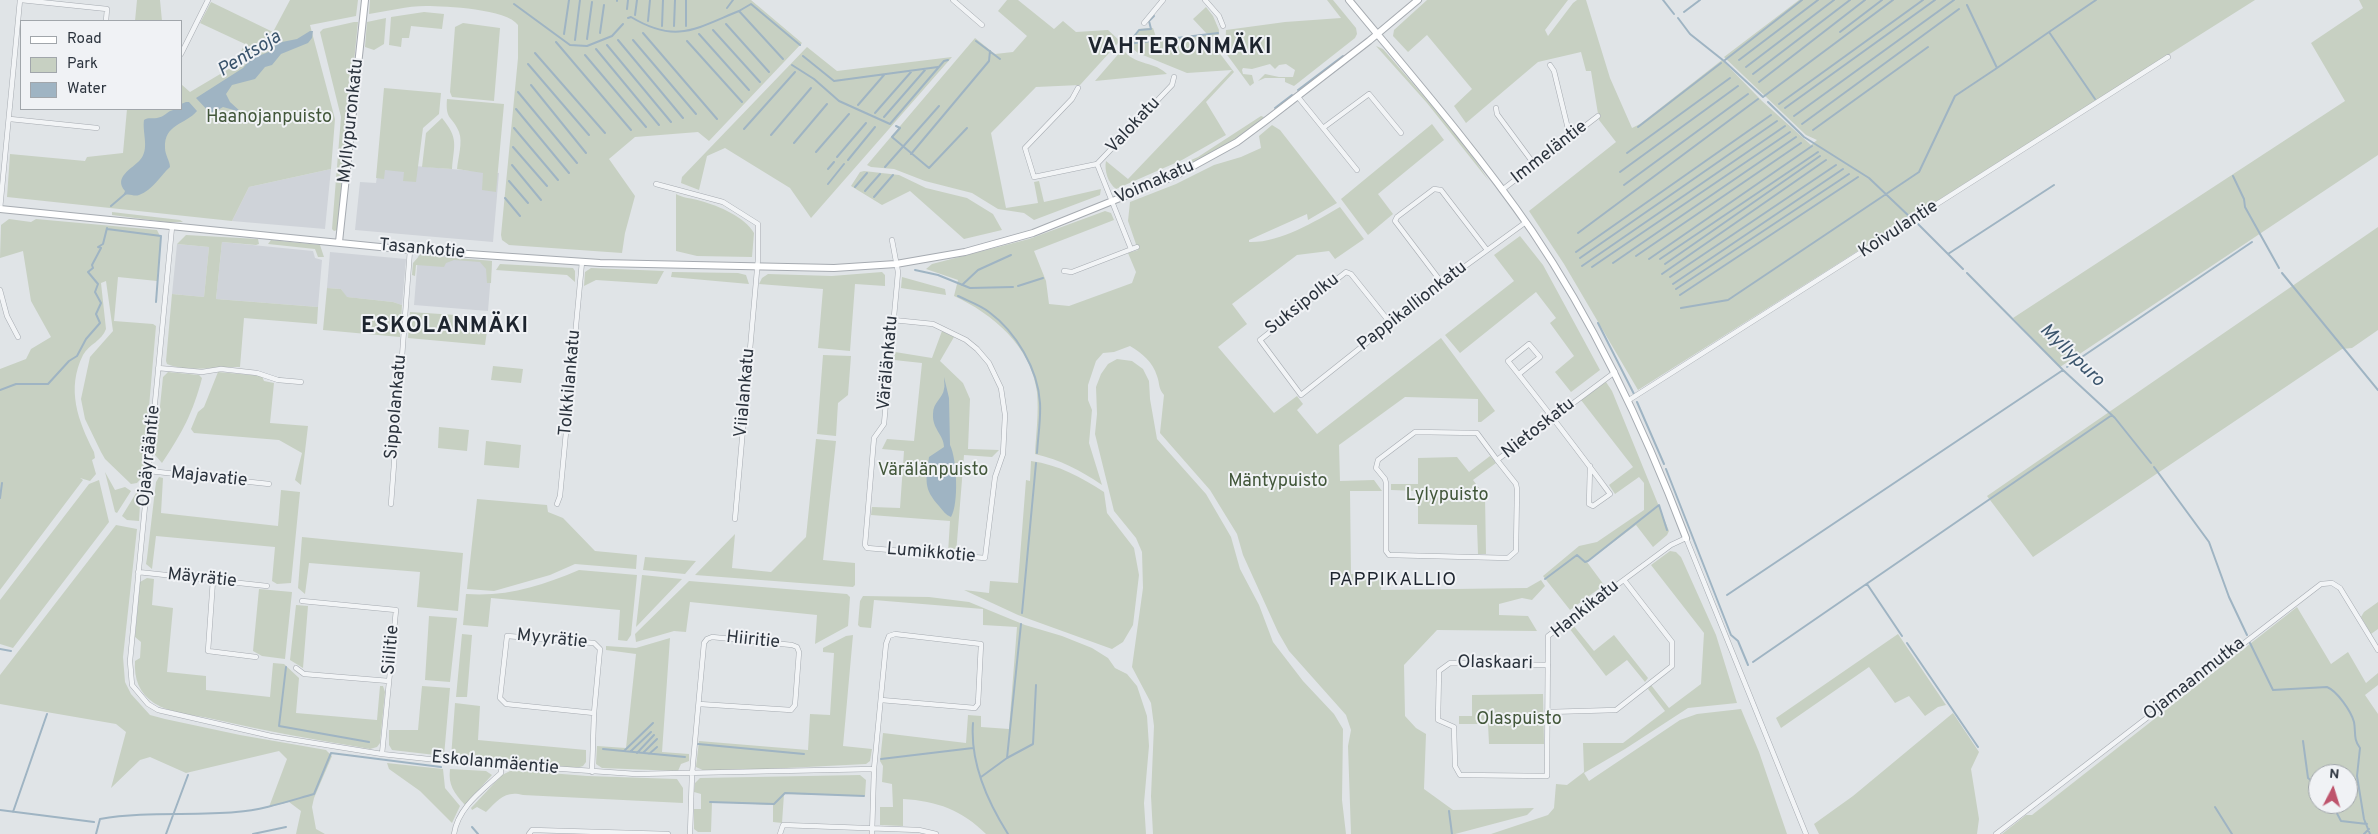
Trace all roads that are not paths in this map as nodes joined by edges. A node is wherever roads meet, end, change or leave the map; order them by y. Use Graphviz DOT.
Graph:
graph roads {
  1 [pos="21,0"];
  2 [pos="208,0"];
  3 [pos="365,0"];
  4 [pos="953,0"];
  5 [pos="1163,0"];
  6 [pos="1205,0"];
  7 [pos="1349,0"];
  8 [pos="1418,0"];
  9 [pos="106,20"];
  10 [pos="1144,23"];
  11 [pos="982,25"];
  12 [pos="1223,26"];
  13 [pos="1378,34"];
  14 [pos="182,52"];
  15 [pos="2168,57"];
  16 [pos="15,60"];
  17 [pos="20,61"];
  18 [pos="1550,65"];
  19 [pos="1174,76"];
  20 [pos="1078,88"];
  21 [pos="1298,97"];
  22 [pos="1496,108"];
  23 [pos="1598,116"];
  24 [pos="10,119"];
  25 [pos="97,128"];
  26 [pos="1323,128"];
  27 [pos="1401,133"];
  28 [pos="1570,137"];
  29 [pos="1097,164"];
  30 [pos="1534,164"];
  31 [pos="1357,170"];
  32 [pos="656,184"];
  33 [pos="1502,190"];
  34 [pos="1112,202"];
  35 [pos="0,209"];
  36 [pos="1526,222"];
  37 [pos="172,227"];
  38 [pos="892,240"];
  39 [pos="339,242"];
  40 [pos="1137,247"];
  41 [pos="1131,249"];
  42 [pos="410,250"];
  43 [pos="1487,250"];
  44 [pos="582,262"];
  45 [pos="896,264"];
  46 [pos="757,267"];
  47 [pos="846,268"];
  48 [pos="1064,271"];
  49 [pos="1442,283"];
  50 [pos="0,290"];
  51 [pos="894,320"];
  52 [pos="1391,324"];
  53 [pos="18,337"];
  54 [pos="158,368"];
  55 [pos="1615,372"];
  56 [pos="1519,374"];
  57 [pos="301,382"];
  58 [pos="1301,395"];
  59 [pos="1629,400"];
  60 [pos="1553,418"];
  61 [pos="1497,460"];
  62 [pos="1590,466"];
  63 [pos="149,471"];
  64 [pos="270,484"];
  65 [pos="391,504"];
  66 [pos="557,504"];
  67 [pos="735,519"];
  68 [pos="1686,538"];
  69 [pos="868,548"];
  70 [pos="138,572"];
  71 [pos="214,580"];
  72 [pos="1624,580"];
  73 [pos="267,586"];
  74 [pos="302,601"];
  75 [pos="2378,650"];
  76 [pos="256,657"];
  77 [pos="1548,665"];
  78 [pos="296,668"];
  79 [pos="389,681"];
  80 [pos="132,685"];
  81 [pos="881,700"];
  82 [pos="699,704"];
  83 [pos="1548,712"];
  84 [pos="594,713"];
  85 [pos="382,754"];
  86 [pos="501,764"];
  87 [pos="874,769"];
  88 [pos="592,772"];
  89 [pos="692,774"];
  90 [pos="1547,776"];
  91 [pos="872,831"];
  92 [pos="454,834"];
  93 [pos="529,834"];
  94 [pos="668,834"];
  95 [pos="690,834"];
  96 [pos="780,834"];
  97 [pos="936,834"];
  98 [pos="1806,834"];
  99 [pos="1996,834"];
  1 -- 9 [label="street"];
  1 -- 16 [label="street"];
  2 -- 14 [label="street"];
  3 -- 39 [label="street, Myllypuronkatu"];
  4 -- 11 [label="street"];
  5 -- 10 [label="street"];
  6 -- 12 [label="street"];
  7 -- 13 [label="street"];
  8 -- 13 [label="street, Voimakatu"];
  13 -- 21 [label="street, Voimakatu"];
  13 -- 33 [label="street"];
  15 -- 59 [label="street, Koivulantie"];
  16 -- 17 [label="street"];
  16 -- 24 [label="street"];
  18 -- 28 [label="street"];
  19 -- 29 [label="street, Valokatu"];
  20 -- 29 [label="street"];
  21 -- 26 [label="street"];
  21 -- 34 [label="street, Voimakatu"];
  22 -- 30 [label="street"];
  23 -- 28 [label="street, Immeläntie"];
  24 -- 25 [label="street"];
  24 -- 35 [label="street"];
  26 -- 27 [label="street"];
  26 -- 31 [label="street"];
  28 -- 30 [label="street, Immeläntie"];
  29 -- 34 [label="street, Valokatu"];
  30 -- 33 [label="street, Immeläntie"];
  32 -- 46 [label="street, Viialankatu"];
  33 -- 36 [label="street"];
  34 -- 41 [label="street, Valokatu"];
  34 -- 45 [label="street, Voimakatu"];
  35 -- 37 [label="street, Tasankotie"];
  36 -- 43 [label="street, Pappikallionkatu"];
  36 -- 55 [label="street"];
  37 -- 39 [label="street, Tasankotie"];
  37 -- 54 [label="street, Ojaäyrääntie"];
  38 -- 45 [label="street, Värälänkatu"];
  39 -- 42 [label="street, Tasankotie"];
  40 -- 41 [label="street"];
  41 -- 48 [label="street"];
  42 -- 44 [label="street, Tasankotie"];
  42 -- 65 [label="street, Sippolankatu"];
  43 -- 49 [label="street, Pappikallionkatu"];
  43 -- 49 [label="street"];
  44 -- 46 [label="street, Tasankotie"];
  44 -- 66 [label="street, Tolkkilankatu"];
  45 -- 47 [label="street, Voimakatu"];
  45 -- 51 [label="street, Värälänkatu"];
  46 -- 47 [label="street, Tasankotie"];
  46 -- 67 [label="street, Viialankatu"];
  49 -- 52 [label="street, Pappikallionkatu"];
  50 -- 53 [label="street"];
  51 -- 69 [label="street, Värälänkatu"];
  51 -- 69 [label="street, Lumikkotie"];
  52 -- 58 [label="street, Pappikallionkatu"];
  52 -- 58 [label="street, Suksipolku"];
  54 -- 57 [label="street"];
  54 -- 63 [label="street, Ojaäyrääntie"];
  55 -- 59 [label="street"];
  55 -- 60 [label="street, Nietoskatu"];
  56 -- 56 [label="street"];
  56 -- 60 [label="street"];
  59 -- 68 [label="street"];
  60 -- 61 [label="street, Nietoskatu"];
  60 -- 62 [label="street"];
  61 -- 61 [label="street, Nietoskatu"];
  62 -- 62 [label="street"];
  63 -- 64 [label="street, Majavatie"];
  63 -- 70 [label="street, Ojaäyrääntie"];
  68 -- 72 [label="street, Hankikatu"];
  68 -- 98 [label="street"];
  70 -- 71 [label="street, Mäyrätie"];
  70 -- 80 [label="street, Ojaäyrääntie"];
  71 -- 73 [label="street, Mäyrätie"];
  71 -- 76 [label="street"];
  72 -- 77 [label="street, Hankikatu"];
  72 -- 83 [label="street"];
  74 -- 79 [label="street, Siilitie"];
  75 -- 99 [label="street, Ojamaanmutka"];
  77 -- 83 [label="street, Hankikatu"];
  77 -- 90 [label="street, Olaskaari"];
  78 -- 79 [label="street"];
  79 -- 85 [label="street, Siilitie"];
  80 -- 85 [label="street, Eskolanmäentie"];
  81 -- 81 [label="street"];
  81 -- 87 [label="street"];
  82 -- 82 [label="street, Hiiritie"];
  82 -- 89 [label="street, Hiiritie"];
  83 -- 90 [label="street, Hankikatu"];
  84 -- 84 [label="street, Myyrätie"];
  84 -- 88 [label="street, Myyrätie"];
  85 -- 86 [label="street, Eskolanmäentie"];
  86 -- 88 [label="street, Eskolanmäentie"];
  86 -- 92 [label="street"];
  87 -- 89 [label="street, Eskolanmäentie"];
  87 -- 91 [label="street"];
  88 -- 89 [label="street, Eskolanmäentie"];
  89 -- 95 [label="street, Hiiritie"];
  91 -- 96 [label="street"];
  91 -- 97 [label="street"];
  93 -- 94 [label="street"];
}
